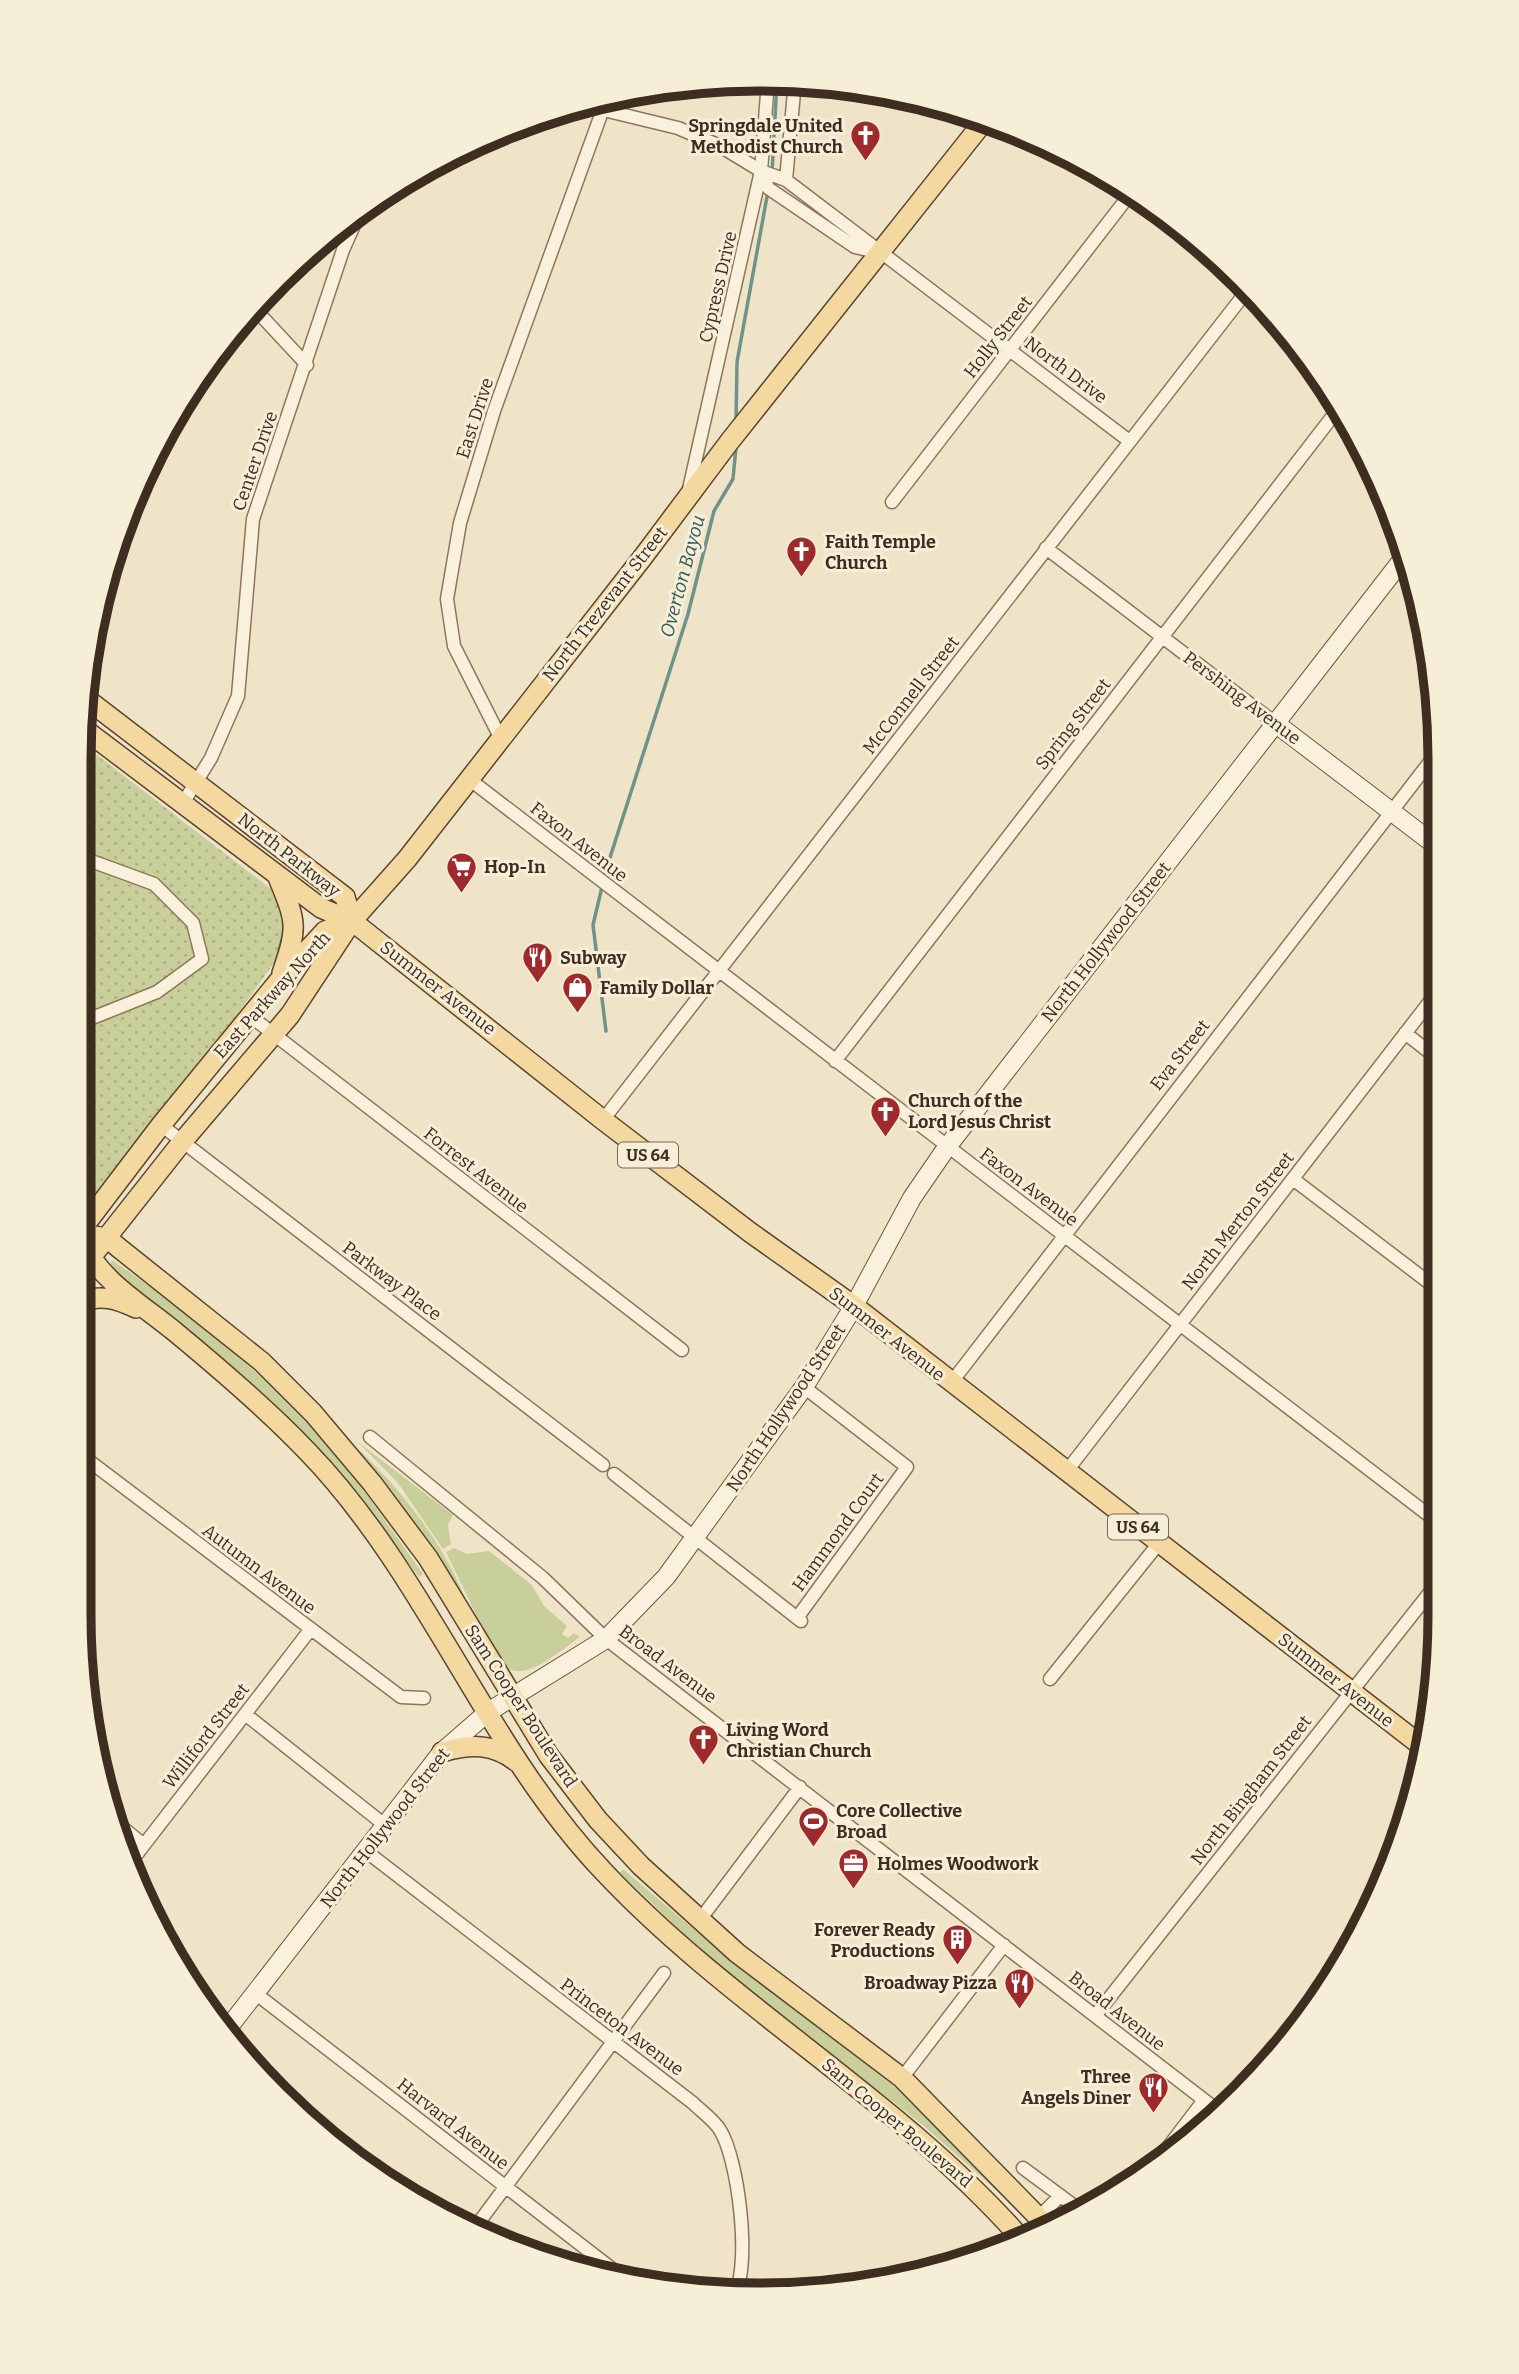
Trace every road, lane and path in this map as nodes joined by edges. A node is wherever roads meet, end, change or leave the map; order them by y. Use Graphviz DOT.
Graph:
graph roads {
  1 [pos="768,91"];
  2 [pos="792,92"];
  3 [pos="603,110"];
  4 [pos="605,110"];
  5 [pos="979,128"];
  6 [pos="772,179"];
  7 [pos="1125,200"];
  8 [pos="352,230"];
  9 [pos="881,253"];
  10 [pos="1242,297"];
  11 [pos="261,315"];
  12 [pos="1010,350"];
  13 [pos="307,365"];
  14 [pos="1333,416"];
  15 [pos="1128,440"];
  16 [pos="687,497"];
  17 [pos="892,502"];
  18 [pos="1046,548"];
  19 [pos="1399,564"];
  20 [pos="1162,637"];
  21 [pos="93,704"];
  22 [pos="1275,723"];
  23 [pos="92,735"];
  24 [pos="501,739"];
  25 [pos="1428,764"];
  26 [pos="469,779"];
  27 [pos="197,783"];
  28 [pos="183,803"];
  29 [pos="1391,811"];
  30 [pos="1428,839"];
  31 [pos="91,861"];
  32 [pos="276,874"];
  33 [pos="352,921"];
  34 [pos="718,972"];
  35 [pos="278,982"];
  36 [pos="1428,1004"];
  37 [pos="249,1016"];
  38 [pos="91,1018"];
  39 [pos="1405,1033"];
  40 [pos="272,1035"];
  41 [pos="1428,1051"];
  42 [pos="835,1060"];
  43 [pos="603,1120"];
  44 [pos="160,1125"];
  45 [pos="182,1142"];
  46 [pos="947,1147"];
  47 [pos="1293,1179"];
  48 [pos="91,1220"];
  49 [pos="1064,1235"];
  50 [pos="91,1236"];
  51 [pos="107,1238"];
  52 [pos="91,1258"];
  53 [pos="91,1268"];
  54 [pos="1428,1282"];
  55 [pos="91,1299"];
  56 [pos="854,1306"];
  57 [pos="159,1319"];
  58 [pos="1180,1325"];
  59 [pos="682,1350"];
  60 [pos="951,1383"];
  61 [pos="804,1387"];
  62 [pos="370,1437"];
  63 [pos="91,1462"];
  64 [pos="603,1465"];
  65 [pos="1066,1472"];
  66 [pos="614,1474"];
  67 [pos="1428,1515"];
  68 [pos="694,1539"];
  69 [pos="1158,1543"];
  70 [pos="1428,1596"];
  71 [pos="310,1630"];
  72 [pos="606,1639"];
  73 [pos="1050,1679"];
  74 [pos="1351,1692"];
  75 [pos="513,1696"];
  76 [pos="424,1698"];
  77 [pos="488,1712"];
  78 [pos="245,1714"];
  79 [pos="1416,1741"];
  80 [pos="442,1752"];
  81 [pos="525,1769"];
  82 [pos="800,1787"];
  83 [pos="386,1826"];
  84 [pos="127,1831"];
  85 [pos="144,1845"];
  86 [pos="367,1852"];
  87 [pos="136,1855"];
  88 [pos="699,1921"];
  89 [pos="1004,1945"];
  90 [pos="664,1973"];
  91 [pos="255,1993"];
  92 [pos="1095,2016"];
  93 [pos="231,2024"];
  94 [pos="613,2043"];
  95 [pos="902,2078"];
  96 [pos="1204,2100"];
  97 [pos="1212,2106"];
  98 [pos="1176,2137"];
  99 [pos="1023,2168"];
  100 [pos="506,2186"];
  101 [pos="1060,2196"];
  102 [pos="1072,2205"];
  103 [pos="1042,2220"];
  104 [pos="480,2221"];
  105 [pos="1015,2232"];
  106 [pos="606,2265"];
  107 [pos="737,2282"];
  1 -- 6 [label="street, Cypress Drive"];
  2 -- 6 [label="street, Cypress Drive"];
  3 -- 24 [label="street, East Drive"];
  4 -- 6 [label="street, North Drive"];
  5 -- 9 [label="main road, North Trezevant Street"];
  6 -- 9 [label="street, North Drive"];
  6 -- 16 [label="street, Cypress Drive"];
  7 -- 12 [label="street, Holly Street"];
  8 -- 13 [label="street, Center Drive"];
  9 -- 12 [label="street, North Drive"];
  9 -- 16 [label="main road, North Trezevant Street"];
  10 -- 15 [label="street, McConnell Street"];
  11 -- 13 [label="street"];
  12 -- 15 [label="street, North Drive"];
  12 -- 17 [label="street, Holly Street"];
  13 -- 27 [label="street, Center Drive"];
  14 -- 20 [label="street, Spring Street"];
  15 -- 18 [label="street, McConnell Street"];
  16 -- 24 [label="main road, North Trezevant Street"];
  18 -- 20 [label="street, Pershing Avenue"];
  18 -- 34 [label="street, McConnell Street"];
  19 -- 22 [label="main road, North Hollywood Street"];
  20 -- 22 [label="street, Pershing Avenue"];
  20 -- 42 [label="street, Spring Street"];
  21 -- 27 [label="main road, North Parkway"];
  22 -- 29 [label="main road, Pershing Avenue"];
  22 -- 46 [label="main road, North Hollywood Street"];
  23 -- 28 [label="main road, North Parkway"];
  24 -- 26 [label="main road, North Trezevant Street"];
  25 -- 29 [label="street, Eva Street"];
  26 -- 33 [label="main road, North Trezevant Street"];
  26 -- 34 [label="street, Faxon Avenue"];
  27 -- 28 [label="street, Center Drive"];
  27 -- 33 [label="main road, North Parkway"];
  28 -- 32 [label="main road, North Parkway"];
  29 -- 30 [label="main road, Pershing Avenue"];
  29 -- 49 [label="street, Eva Street"];
  31 -- 38 [label="street"];
  32 -- 33 [label="main road, North Parkway"];
  32 -- 35 [label="main road"];
  33 -- 35 [label="main road, East Parkway North"];
  33 -- 40 [label="main road, East Parkway North"];
  33 -- 43 [label="main road, Summer Avenue / US 64"];
  34 -- 42 [label="street, Faxon Avenue"];
  34 -- 43 [label="street, McConnell Street"];
  35 -- 37 [label="main road, East Parkway North"];
  36 -- 39 [label="street, North Merton Street"];
  37 -- 40 [label="street, Forrest Avenue"];
  37 -- 44 [label="main road, East Parkway North"];
  39 -- 41 [label="street"];
  39 -- 47 [label="street, North Merton Street"];
  40 -- 45 [label="main road, East Parkway North"];
  40 -- 59 [label="street, Forrest Avenue"];
  42 -- 46 [label="street, Faxon Avenue"];
  43 -- 56 [label="main road, Summer Avenue / US 64"];
  44 -- 45 [label="street, Parkway Place"];
  44 -- 48 [label="main road, East Parkway North"];
  45 -- 51 [label="main road, East Parkway North"];
  45 -- 64 [label="street, Parkway Place"];
  46 -- 49 [label="street, Faxon Avenue"];
  46 -- 56 [label="main road, North Hollywood Street"];
  47 -- 54 [label="street"];
  47 -- 58 [label="street, North Merton Street"];
  49 -- 58 [label="street, Faxon Avenue"];
  49 -- 60 [label="street, Eva Street"];
  50 -- 51 [label="main road, Sam Cooper Boulevard"];
  51 -- 52 [label="main road, East Parkway North"];
  51 -- 75 [label="main road, Sam Cooper Boulevard"];
  53 -- 57 [label="main road, Sam Cooper Boulevard"];
  55 -- 57 [label="main road"];
  56 -- 60 [label="main road, Summer Avenue / US 64"];
  56 -- 61 [label="main road, North Hollywood Street"];
  57 -- 77 [label="main road, Sam Cooper Boulevard"];
  58 -- 65 [label="street, North Merton Street"];
  58 -- 67 [label="street, Faxon Avenue"];
  60 -- 65 [label="main road, Summer Avenue / US 64"];
  61 -- 68 [label="main road, North Hollywood Street"];
  61 -- 68 [label="street, Hammond Court"];
  62 -- 72 [label="street, Broad Avenue"];
  63 -- 71 [label="street, Autumn Avenue"];
  65 -- 69 [label="main road, Summer Avenue / US 64"];
  66 -- 68 [label="street"];
  68 -- 72 [label="main road, North Hollywood Street"];
  69 -- 73 [label="street"];
  69 -- 74 [label="main road, Summer Avenue / US 64"];
  70 -- 74 [label="street, North Bingham Street"];
  71 -- 76 [label="street, Autumn Avenue"];
  71 -- 78 [label="street, Williford Street"];
  72 -- 75 [label="main road, North Hollywood Street"];
  72 -- 82 [label="street, Broad Avenue"];
  74 -- 79 [label="main road, Summer Avenue / US 64"];
  74 -- 92 [label="street, North Bingham Street"];
  75 -- 77 [label="main road, North Hollywood Street"];
  75 -- 88 [label="main road, Sam Cooper Boulevard"];
  77 -- 80 [label="main road, North Hollywood Street"];
  77 -- 81 [label="main road, Sam Cooper Boulevard"];
  78 -- 83 [label="street"];
  78 -- 85 [label="street, Williford Street"];
  80 -- 81 [label="main road"];
  80 -- 83 [label="main road, North Hollywood Street"];
  81 -- 105 [label="main road, Sam Cooper Boulevard"];
  82 -- 88 [label="street"];
  82 -- 89 [label="street, Broad Avenue"];
  83 -- 86 [label="main road, North Hollywood Street"];
  84 -- 85 [label="street"];
  85 -- 87 [label="street, Williford Street"];
  86 -- 91 [label="main road, North Hollywood Street"];
  86 -- 94 [label="street, Princeton Avenue"];
  88 -- 95 [label="main road, Sam Cooper Boulevard"];
  89 -- 92 [label="street, Broad Avenue"];
  89 -- 95 [label="street"];
  90 -- 94 [label="street"];
  91 -- 93 [label="main road, North Hollywood Street"];
  91 -- 100 [label="street, Harvard Avenue"];
  92 -- 96 [label="street, Broad Avenue"];
  94 -- 100 [label="street"];
  94 -- 107 [label="street, Princeton Avenue"];
  95 -- 103 [label="main road, Sam Cooper Boulevard"];
  96 -- 97 [label="street, Broad Avenue"];
  96 -- 98 [label="street"];
  99 -- 101 [label="street"];
  100 -- 104 [label="street"];
  100 -- 106 [label="street, Harvard Avenue"];
  101 -- 102 [label="street"];
  101 -- 103 [label="street"];
}
